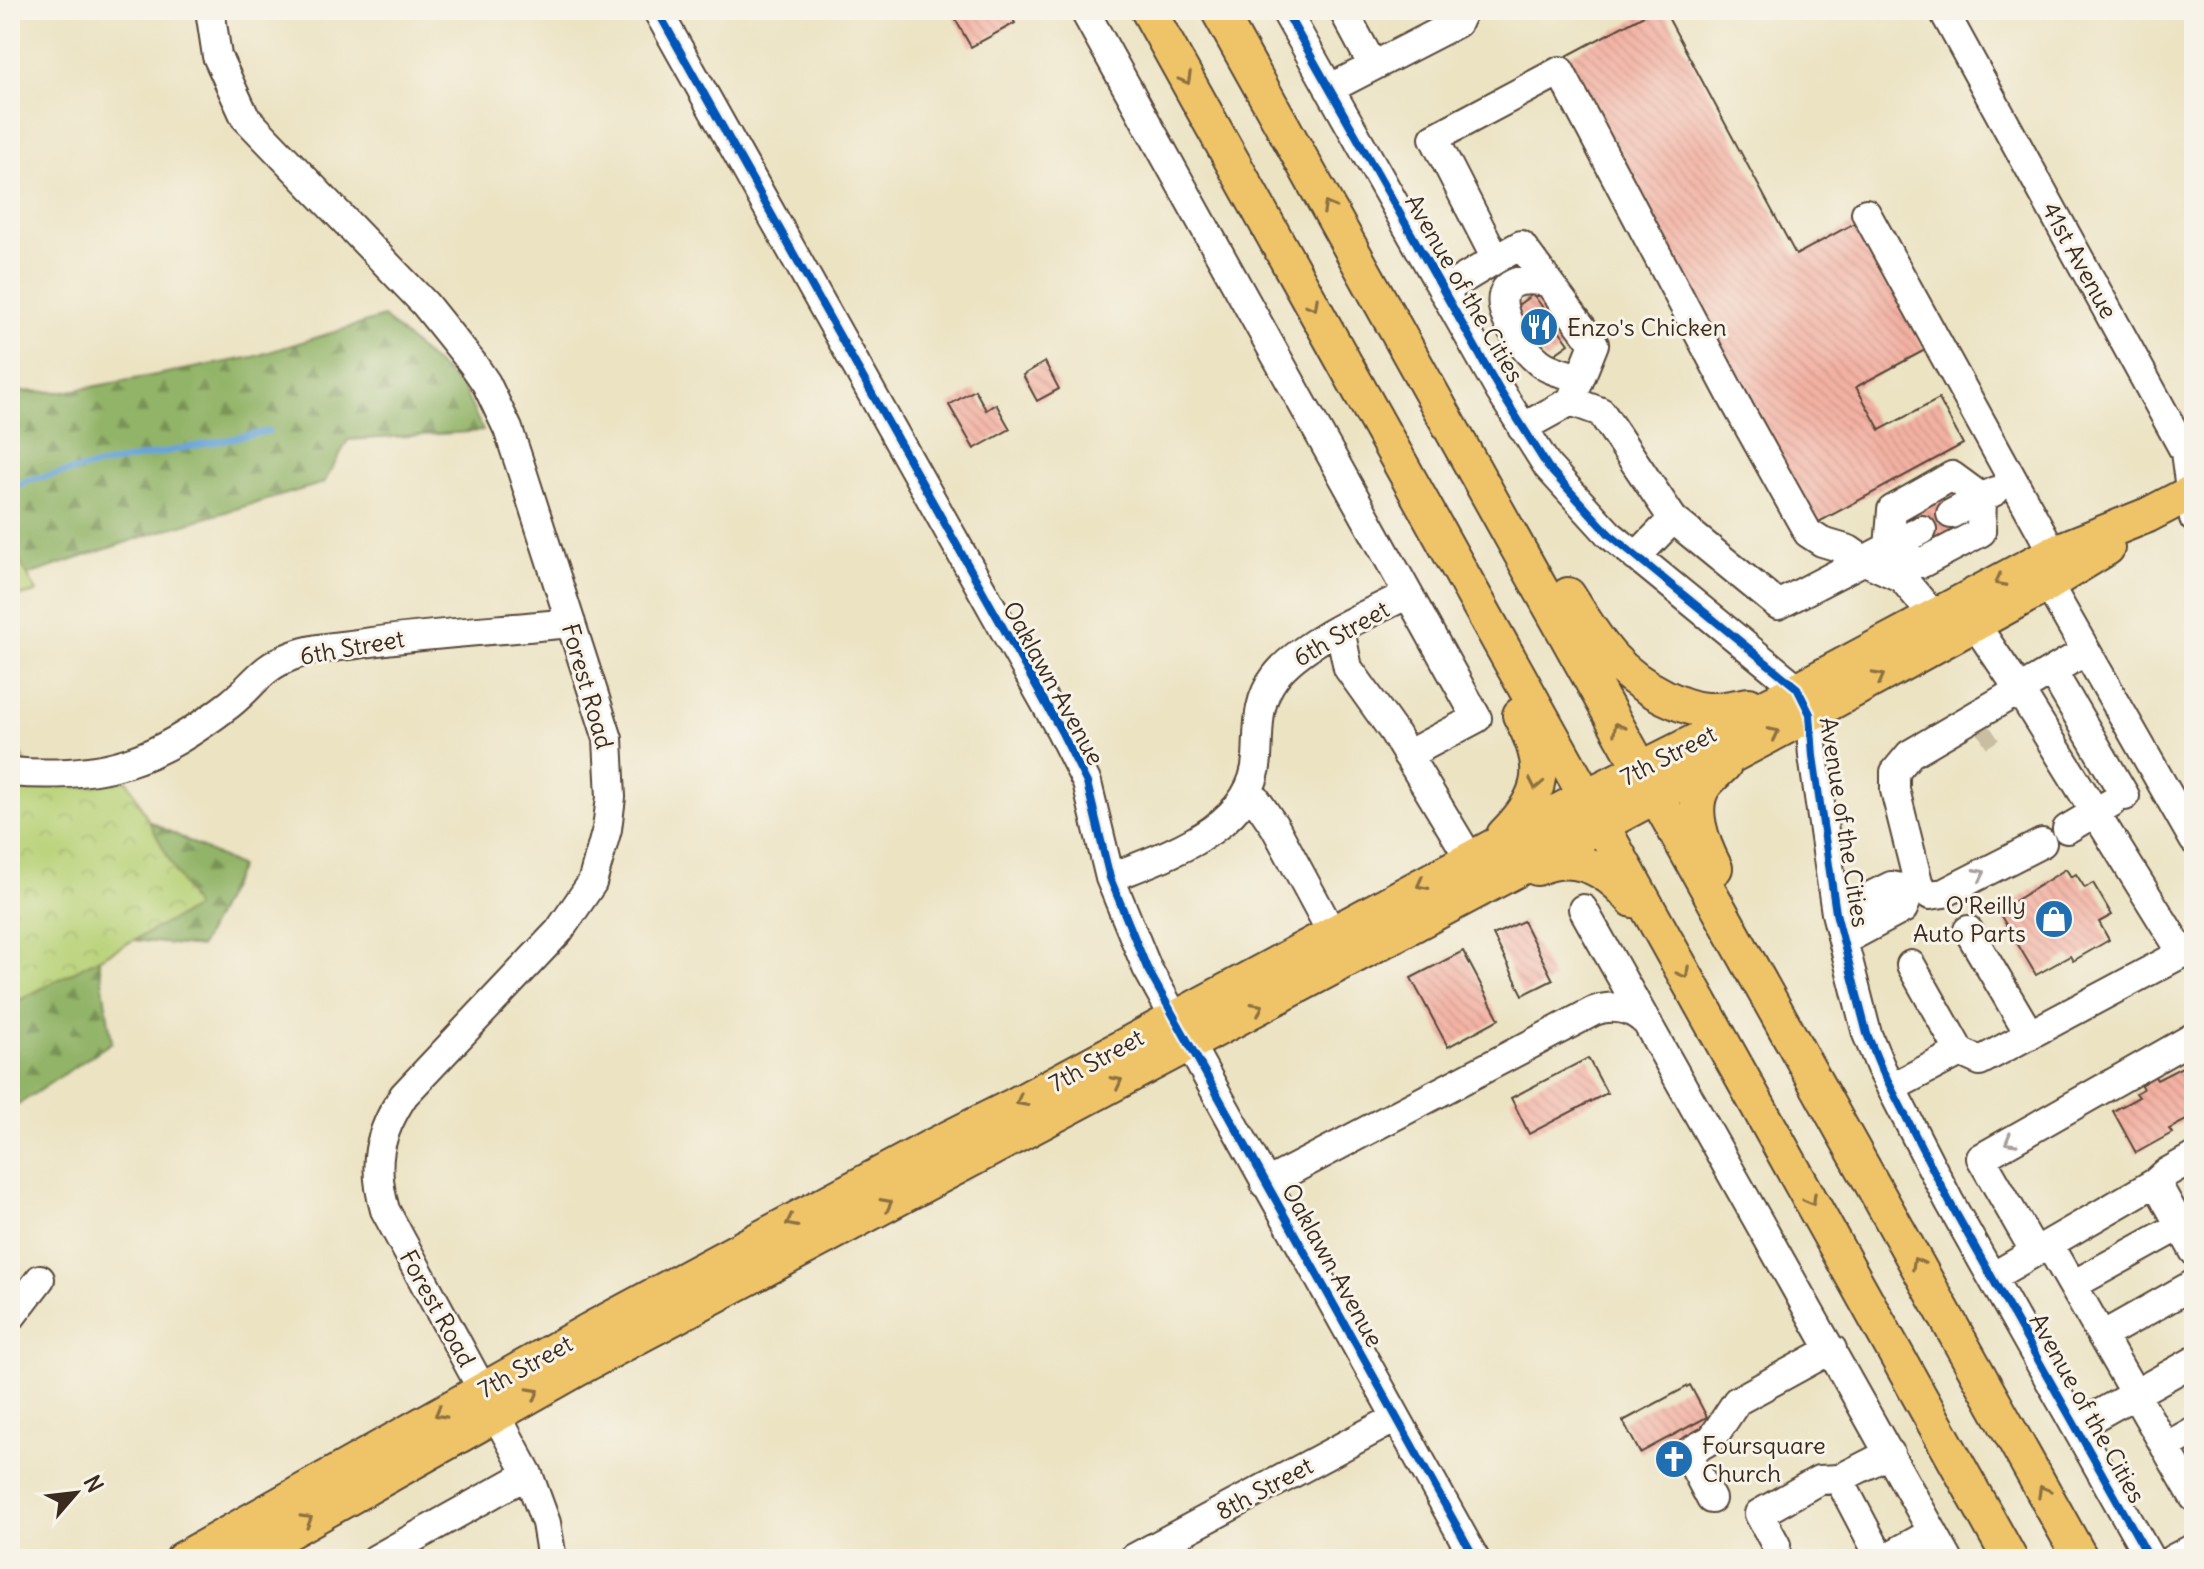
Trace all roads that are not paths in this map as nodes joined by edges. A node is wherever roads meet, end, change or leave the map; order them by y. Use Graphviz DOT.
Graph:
graph roads {
  1 [pos="210,10"];
  2 [pos="657,10"];
  3 [pos="1084,10"];
  4 [pos="1148,10"];
  5 [pos="1218,10"];
  6 [pos="1343,10"];
  7 [pos="1943,10"];
  8 [pos="1292,13"];
  9 [pos="1460,16"];
  10 [pos="1373,66"];
  11 [pos="1329,89"];
  12 [pos="1866,213"];
  13 [pos="1496,259"];
  14 [pos="1368,279"];
  15 [pos="1548,282"];
  16 [pos="1443,291"];
  17 [pos="1575,390"];
  18 [pos="1522,428"];
  19 [pos="1397,459"];
  20 [pos="2013,480"];
  21 [pos="1982,498"];
  22 [pos="2193,500"];
  23 [pos="1951,514"];
  24 [pos="1673,519"];
  25 [pos="1922,530"];
  26 [pos="1877,554"];
  27 [pos="1636,557"];
  28 [pos="2050,569"];
  29 [pos="1408,594"];
  30 [pos="1934,616"];
  31 [pos="571,623"];
  32 [pos="1975,624"];
  33 [pos="1340,630"];
  34 [pos="2086,651"];
  35 [pos="2052,671"];
  36 [pos="1794,701"];
  37 [pos="1997,714"];
  38 [pos="1941,736"];
  39 [pos="1739,751"];
  40 [pos="1407,755"];
  41 [pos="17,773"];
  42 [pos="2157,776"];
  43 [pos="1648,782"];
  44 [pos="1249,789"];
  45 [pos="2125,796"];
  46 [pos="1593,810"];
  47 [pos="2095,812"];
  48 [pos="2067,829"];
  49 [pos="2194,840"];
  50 [pos="2042,843"];
  51 [pos="1481,853"];
  52 [pos="1110,878"];
  53 [pos="1915,888"];
  54 [pos="1459,901"];
  55 [pos="1583,909"];
  56 [pos="1836,913"];
  57 [pos="1968,930"];
  58 [pos="1332,933"];
  59 [pos="1661,934"];
  60 [pos="1843,941"];
  61 [pos="2188,950"];
  62 [pos="1911,965"];
  63 [pos="1648,1024"];
  64 [pos="1181,1031"];
  65 [pos="2030,1035"];
  66 [pos="2194,1037"];
  67 [pos="1960,1052"];
  68 [pos="2194,1053"];
  69 [pos="1891,1088"];
  70 [pos="2078,1102"];
  71 [pos="2194,1139"];
  72 [pos="2194,1157"];
  73 [pos="1858,1158"];
  74 [pos="1265,1184"];
  75 [pos="2144,1189"];
  76 [pos="2180,1226"];
  77 [pos="2042,1248"];
  78 [pos="2194,1251"];
  79 [pos="1992,1277"];
  80 [pos="40,1279"];
  81 [pos="2194,1284"];
  82 [pos="2073,1285"];
  83 [pos="10,1318"];
  84 [pos="2102,1336"];
  85 [pos="1832,1349"];
  86 [pos="2194,1361"];
  87 [pos="2135,1394"];
  88 [pos="490,1402"];
  89 [pos="1396,1418"];
  90 [pos="2076,1427"];
  91 [pos="2194,1431"];
  92 [pos="2165,1447"];
  93 [pos="1890,1453"];
  94 [pos="528,1474"];
  95 [pos="1839,1479"];
  96 [pos="2194,1497"];
  97 [pos="1711,1499"];
  98 [pos="1933,1532"];
  99 [pos="1776,1545"];
  100 [pos="2194,1548"];
  101 [pos="183,1559"];
  102 [pos="240,1559"];
  103 [pos="376,1559"];
  104 [pos="552,1559"];
  105 [pos="1132,1559"];
  106 [pos="1475,1559"];
  107 [pos="1883,1559"];
  108 [pos="1948,1559"];
  109 [pos="2010,1559"];
  110 [pos="2081,1559"];
  111 [pos="2150,1559"];
  112 [pos="2173,1559"];
  1 -- 31 [label="street, Forest Road"];
  2 -- 52 [label="street, Oaklawn Avenue"];
  3 -- 29 [label="street"];
  4 -- 19 [label="main road, one-way"];
  14 -- 5 [label="main road, one-way"];
  6 -- 10 [label="street"];
  7 -- 22 [label="street, 41st Avenue"];
  8 -- 11 [label="street, Avenue of the Cities"];
  9 -- 10 [label="street"];
  10 -- 11 [label="street"];
  11 -- 16 [label="street, Avenue of the Cities"];
  12 -- 20 [label="street"];
  13 -- 15 [label="street"];
  13 -- 16 [label="street"];
  13 -- 26 [label="street"];
  14 -- 36 [label="main road"];
  43 -- 14 [label="main road, one-way"];
  15 -- 17 [label="street"];
  15 -- 17 [label="street"];
  16 -- 18 [label="street, Avenue of the Cities"];
  17 -- 18 [label="street"];
  17 -- 24 [label="street"];
  18 -- 27 [label="street, Avenue of the Cities"];
  19 -- 46 [label="main road"];
  19 -- 51 [label="main road, one-way"];
  20 -- 21 [label="street"];
  20 -- 28 [label="street"];
  21 -- 23 [label="street"];
  21 -- 26 [label="street"];
  21 -- 26 [label="street"];
  22 -- 28 [label="main road, 7th Street"];
  24 -- 26 [label="street"];
  24 -- 27 [label="street"];
  25 -- 26 [label="street"];
  26 -- 30 [label="street"];
  27 -- 36 [label="street, Avenue of the Cities"];
  28 -- 30 [label="main road, 7th Street, one-way"];
  28 -- 32 [label="main road, 7th Street"];
  28 -- 34 [label="street"];
  29 -- 33 [label="street, 6th Street"];
  29 -- 40 [label="street"];
  30 -- 36 [label="main road, 7th Street"];
  31 -- 41 [label="street, 6th Street"];
  31 -- 88 [label="street, Forest Road"];
  36 -- 32 [label="main road, 7th Street, one-way"];
  32 -- 37 [label="street"];
  33 -- 40 [label="street"];
  33 -- 44 [label="street, 6th Street"];
  34 -- 35 [label="street"];
  34 -- 42 [label="street"];
  35 -- 37 [label="street"];
  35 -- 45 [label="street"];
  39 -- 36 [label="main road, 7th Street, one-way"];
  36 -- 43 [label="main road, 7th Street"];
  36 -- 56 [label="street, Avenue of the Cities"];
  37 -- 38 [label="street"];
  37 -- 38 [label="street"];
  37 -- 47 [label="street"];
  38 -- 53 [label="street"];
  39 -- 43 [label="main road, 7th Street"];
  39 -- 73 [label="main road"];
  40 -- 51 [label="street"];
  42 -- 45 [label="street"];
  42 -- 49 [label="street"];
  43 -- 46 [label="main road, 7th Street"];
  43 -- 73 [label="main road"];
  44 -- 52 [label="street, 6th Street"];
  44 -- 58 [label="street"];
  45 -- 47 [label="street"];
  46 -- 51 [label="main road, 7th Street"];
  46 -- 54 [label="main road, 7th Street"];
  46 -- 59 [label="main road"];
  47 -- 48 [label="street"];
  47 -- 61 [label="street"];
  53 -- 50 [label="street, one-way"];
  51 -- 58 [label="main road, 7th Street, one-way"];
  52 -- 64 [label="street, Oaklawn Avenue"];
  53 -- 56 [label="street"];
  53 -- 60 [label="street"];
  54 -- 59 [label="main road"];
  64 -- 54 [label="main road, 7th Street, one-way"];
  55 -- 63 [label="street"];
  56 -- 60 [label="street, Avenue of the Cities"];
  57 -- 65 [label="street"];
  58 -- 64 [label="main road, 7th Street"];
  59 -- 109 [label="main road, one-way"];
  60 -- 69 [label="street, Avenue of the Cities"];
  61 -- 65 [label="street"];
  62 -- 67 [label="street"];
  63 -- 74 [label="street"];
  63 -- 85 [label="street"];
  64 -- 74 [label="street, Oaklawn Avenue"];
  64 -- 88 [label="main road, 7th Street"];
  65 -- 67 [label="street"];
  66 -- 70 [label="street"];
  67 -- 69 [label="street"];
  68 -- 70 [label="street"];
  69 -- 79 [label="street, Avenue of the Cities"];
  70 -- 77 [label="street, one-way"];
  71 -- 75 [label="street"];
  72 -- 75 [label="street"];
  110 -- 73 [label="main road, one-way"];
  74 -- 89 [label="street, Oaklawn Avenue"];
  75 -- 76 [label="street"];
  75 -- 77 [label="street"];
  76 -- 78 [label="street"];
  76 -- 82 [label="street"];
  77 -- 79 [label="street"];
  77 -- 82 [label="street"];
  79 -- 90 [label="street, Avenue of the Cities"];
  80 -- 83 [label="street"];
  81 -- 84 [label="street"];
  82 -- 84 [label="street"];
  84 -- 87 [label="street"];
  85 -- 93 [label="street"];
  85 -- 97 [label="street"];
  86 -- 87 [label="street"];
  87 -- 90 [label="street"];
  87 -- 92 [label="street"];
  88 -- 94 [label="street, Forest Road"];
  88 -- 101 [label="main road, 7th Street, one-way"];
  102 -- 88 [label="main road, 7th Street, one-way"];
  89 -- 105 [label="street, 8th Street"];
  89 -- 106 [label="street, Oaklawn Avenue"];
  90 -- 111 [label="street, Avenue of the Cities"];
  91 -- 92 [label="street"];
  92 -- 96 [label="street"];
  93 -- 95 [label="street"];
  93 -- 98 [label="street"];
  94 -- 103 [label="street"];
  94 -- 104 [label="street, Forest Road"];
  95 -- 99 [label="street"];
  95 -- 107 [label="street"];
  98 -- 107 [label="street"];
  98 -- 108 [label="street"];
  100 -- 112 [label="street"];
}
